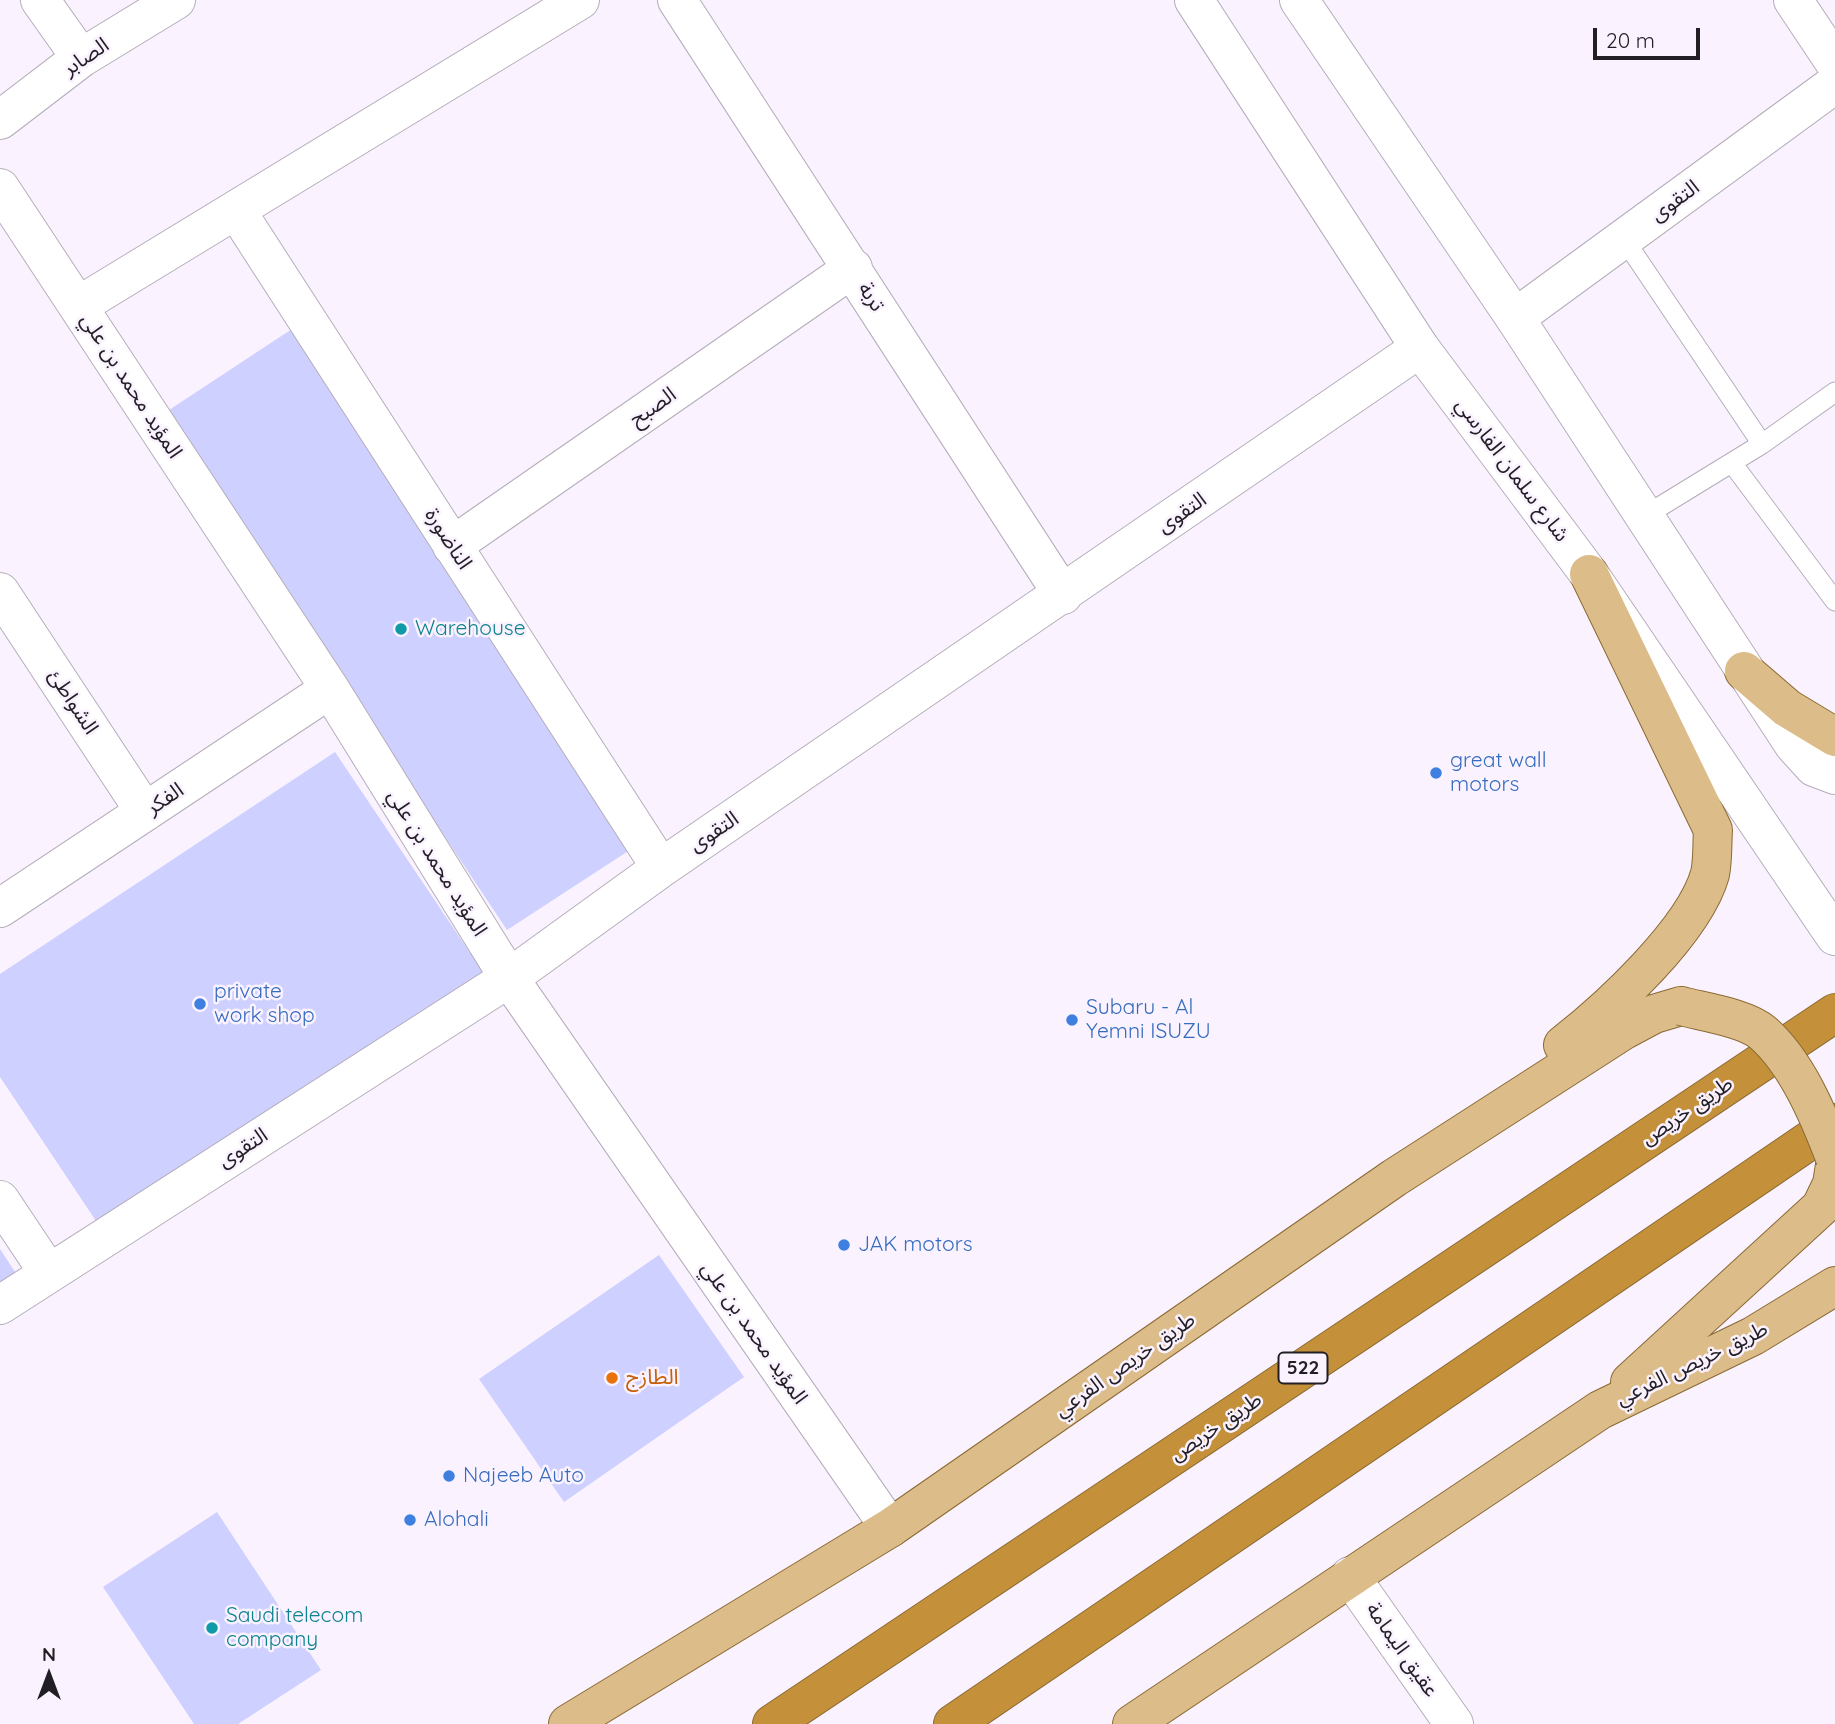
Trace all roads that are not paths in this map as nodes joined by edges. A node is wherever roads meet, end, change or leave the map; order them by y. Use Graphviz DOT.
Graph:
graph roads {
  1 [pos="40,0"];
  2 [pos="176,0"];
  3 [pos="580,0"];
  4 [pos="677,0"];
  5 [pos="1194,0"];
  6 [pos="1299,0"];
  7 [pos="1793,0"];
  8 [pos="81,58"];
  9 [pos="1835,63"];
  10 [pos="1835,84"];
  11 [pos="0,120"];
  12 [pos="0,188"];
  13 [pos="236,210"];
  14 [pos="1624,239"];
  15 [pos="853,268"];
  16 [pos="78,306"];
  17 [pos="1515,318"];
  18 [pos="1420,348"];
  19 [pos="1835,392"];
  20 [pos="1762,444"];
  21 [pos="1732,463"];
  22 [pos="1643,517"];
  23 [pos="452,546"];
  24 [pos="1589,574"];
  25 [pos="0,592"];
  26 [pos="1063,596"];
  27 [pos="1835,601"];
  28 [pos="1744,671"];
  29 [pos="330,689"];
  30 [pos="1835,737"];
  31 [pos="1835,775"];
  32 [pos="145,812"];
  33 [pos="661,868"];
  34 [pos="0,908"];
  35 [pos="1835,936"];
  36 [pos="509,978"];
  37 [pos="1835,1013"];
  38 [pos="1835,1124"];
  39 [pos="1835,1158"];
  40 [pos="1835,1165"];
  41 [pos="1394,1178"];
  42 [pos="0,1200"];
  43 [pos="48,1272"];
  44 [pos="1835,1286"];
  45 [pos="0,1305"];
  46 [pos="1600,1410"];
  47 [pos="890,1528"];
  48 [pos="1350,1576"];
  49 [pos="568,1724"];
  50 [pos="772,1724"];
  51 [pos="953,1724"];
  52 [pos="1132,1724"];
  53 [pos="1454,1724"];
  1 -- 8 [label="street"];
  2 -- 8 [label="street, الصابر"];
  3 -- 13 [label="street"];
  4 -- 15 [label="street, تربة"];
  5 -- 18 [label="street, شارع سلمان الفارسي"];
  6 -- 17 [label="street"];
  7 -- 9 [label="street"];
  8 -- 11 [label="street, الصابر"];
  10 -- 14 [label="street, التقوى"];
  12 -- 16 [label="street, المؤيد محمد بن علي"];
  13 -- 16 [label="street"];
  13 -- 23 [label="street, الناضورة"];
  14 -- 17 [label="street, التقوى"];
  14 -- 20 [label="lane"];
  15 -- 23 [label="street, الصبح"];
  15 -- 26 [label="street, تربة"];
  16 -- 29 [label="street, المؤيد محمد بن علي"];
  17 -- 22 [label="street"];
  18 -- 24 [label="street, شارع سلمان الفارسي"];
  18 -- 26 [label="street, التقوى"];
  19 -- 20 [label="lane"];
  20 -- 21 [label="lane"];
  21 -- 22 [label="lane"];
  21 -- 27 [label="lane"];
  22 -- 28 [label="street"];
  23 -- 33 [label="street, الناضورة"];
  24 -- 35 [label="street, شارع سلمان الفارسي"];
  24 -- 41 [label="main road"];
  25 -- 32 [label="street, الشواطئ"];
  26 -- 33 [label="street, التقوى"];
  28 -- 30 [label="main road"];
  28 -- 31 [label="street"];
  29 -- 32 [label="street, الفكر"];
  29 -- 36 [label="street, المؤيد محمد بن علي"];
  32 -- 34 [label="street, الفكر"];
  33 -- 36 [label="street, التقوى"];
  36 -- 43 [label="street, التقوى"];
  36 -- 47 [label="street, المؤيد محمد بن علي"];
  37 -- 50 [label="highway, طريق خريص / 522"];
  38 -- 51 [label="highway"];
  39 -- 41 [label="main road, طريق خريص الفرعي, bridge"];
  40 -- 46 [label="main road"];
  41 -- 47 [label="main road, طريق خريص الفرعي"];
  42 -- 43 [label="street"];
  43 -- 45 [label="street, التقوى"];
  44 -- 46 [label="main road, طريق خريص الفرعي"];
  46 -- 48 [label="main road, طريق خريص الفرعي"];
  47 -- 49 [label="main road, طريق خريص الفرعي"];
  48 -- 52 [label="main road, طريق خريص الفرعي"];
  48 -- 53 [label="street, عقيق اليمامة"];
}
